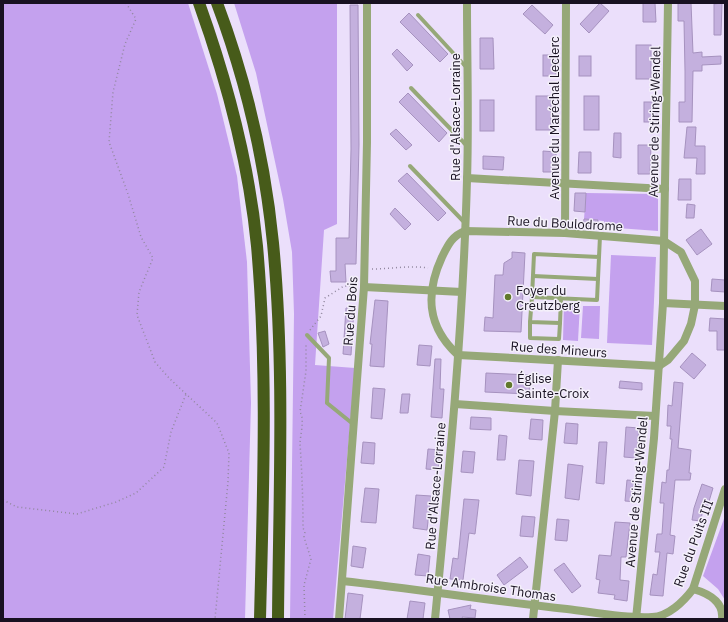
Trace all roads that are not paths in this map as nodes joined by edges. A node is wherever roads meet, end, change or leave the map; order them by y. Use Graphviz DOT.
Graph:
graph roads {
  1 [pos="199,3"];
  2 [pos="217,3"];
  3 [pos="367,3"];
  4 [pos="467,3"];
  5 [pos="566,3"];
  6 [pos="668,3"];
  7 [pos="418,15"];
  8 [pos="467,68"];
  9 [pos="410,88"];
  10 [pos="467,146"];
  11 [pos="410,166"];
  12 [pos="467,178"];
  13 [pos="566,183"];
  14 [pos="665,189"];
  15 [pos="465,227"];
  16 [pos="565,234"];
  17 [pos="600,236"];
  18 [pos="664,241"];
  19 [pos="599,257"];
  20 [pos="532,276"];
  21 [pos="598,279"];
  22 [pos="364,288"];
  23 [pos="431,292"];
  24 [pos="462,292"];
  25 [pos="532,297"];
  26 [pos="561,298"];
  27 [pos="663,303"];
  28 [pos="695,305"];
  29 [pos="725,306"];
  30 [pos="530,322"];
  31 [pos="560,323"];
  32 [pos="306,335"];
  33 [pos="458,355"];
  34 [pos="558,360"];
  35 [pos="659,366"];
  36 [pos="455,404"];
  37 [pos="554,411"];
  38 [pos="655,416"];
  39 [pos="353,424"];
  40 [pos="725,489"];
  41 [pos="722,508"];
  42 [pos="342,581"];
  43 [pos="693,589"];
  44 [pos="438,591"];
  45 [pos="535,605"];
  46 [pos="636,618"];
  47 [pos="260,619"];
  48 [pos="278,619"];
  49 [pos="339,619"];
  50 [pos="435,619"];
  51 [pos="533,619"];
  52 [pos="722,619"];
  1 -- 47 [label="highway"];
  2 -- 48 [label="highway"];
  3 -- 22 [label="street, Rue du Bois"];
  4 -- 8 [label="street, Rue d'Alsace-Lorraine"];
  5 -- 13 [label="street, Avenue du Maréchal Leclerc"];
  6 -- 14 [label="street, Avenue de Stiring-Wendel"];
  7 -- 8 [label="lane"];
  8 -- 10 [label="street, Rue d'Alsace-Lorraine"];
  9 -- 10 [label="lane"];
  10 -- 12 [label="street, Rue d'Alsace-Lorraine"];
  11 -- 15 [label="lane"];
  12 -- 13 [label="street"];
  12 -- 15 [label="street, Rue d'Alsace-Lorraine"];
  13 -- 14 [label="street"];
  13 -- 16 [label="street, Avenue du Maréchal Leclerc"];
  14 -- 18 [label="street, Avenue de Stiring-Wendel"];
  15 -- 16 [label="street, Rue du Boulodrome"];
  15 -- 23 [label="street"];
  15 -- 24 [label="street, Rue d'Alsace-Lorraine"];
  16 -- 17 [label="street, Rue du Boulodrome"];
  17 -- 18 [label="street, Rue du Boulodrome"];
  17 -- 19 [label="lane"];
  18 -- 27 [label="street, Avenue de Stiring-Wendel"];
  18 -- 28 [label="street"];
  19 -- 20 [label="lane"];
  19 -- 21 [label="lane"];
  20 -- 21 [label="lane"];
  20 -- 25 [label="lane"];
  21 -- 26 [label="lane"];
  22 -- 23 [label="street"];
  22 -- 39 [label="street, Rue du Bois"];
  23 -- 24 [label="street"];
  23 -- 33 [label="street"];
  24 -- 33 [label="street, Rue d'Alsace-Lorraine"];
  25 -- 26 [label="lane"];
  25 -- 30 [label="lane"];
  26 -- 31 [label="lane"];
  27 -- 28 [label="street"];
  27 -- 35 [label="street, Avenue de Stiring-Wendel"];
  28 -- 29 [label="street"];
  28 -- 35 [label="street"];
  30 -- 31 [label="lane"];
  30 -- 31 [label="lane"];
  32 -- 39 [label="lane"];
  33 -- 34 [label="street, Rue des Mineurs"];
  33 -- 36 [label="street, Rue d'Alsace-Lorraine"];
  34 -- 35 [label="street, Rue des Mineurs"];
  34 -- 37 [label="street"];
  35 -- 38 [label="street, Avenue de Stiring-Wendel"];
  36 -- 37 [label="street"];
  36 -- 44 [label="street, Rue d'Alsace-Lorraine"];
  37 -- 38 [label="street"];
  37 -- 45 [label="street"];
  38 -- 46 [label="street, Avenue de Stiring-Wendel"];
  39 -- 42 [label="street, Rue du Bois"];
  40 -- 41 [label="street, Rue du Puits III"];
  41 -- 43 [label="street, Rue du Puits III"];
  42 -- 44 [label="street, Rue Ambroise Thomas"];
  42 -- 49 [label="street, Rue du Bois"];
  43 -- 46 [label="street, Rue du Puits III"];
  43 -- 52 [label="street"];
  44 -- 45 [label="street, Rue Ambroise Thomas"];
  44 -- 50 [label="street, Rue d'Alsace-Lorraine"];
  45 -- 46 [label="street, Rue Ambroise Thomas"];
  45 -- 51 [label="street"];
}
